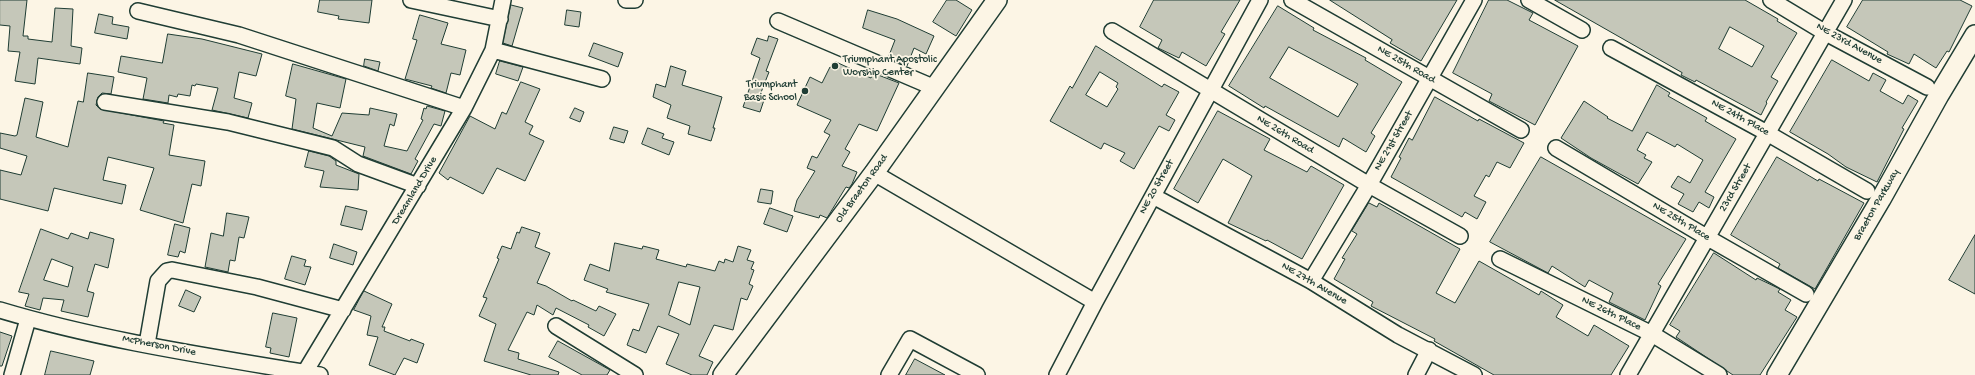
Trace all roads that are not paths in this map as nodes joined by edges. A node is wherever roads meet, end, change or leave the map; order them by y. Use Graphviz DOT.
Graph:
graph roads {
  1 [pos="411,0"];
  2 [pos="503,0"];
  3 [pos="626,0"];
  4 [pos="635,0"];
  5 [pos="1260,0"];
  6 [pos="1292,0"];
  7 [pos="1474,0"];
  8 [pos="1529,0"];
  9 [pos="1772,0"];
  10 [pos="1844,0"];
  11 [pos="993,1"];
  12 [pos="138,11"];
  13 [pos="500,19"];
  14 [pos="778,21"];
  15 [pos="1582,30"];
  16 [pos="1112,31"];
  17 [pos="1824,32"];
  18 [pos="1975,35"];
  19 [pos="1610,48"];
  20 [pos="493,50"];
  21 [pos="602,79"];
  22 [pos="1430,79"];
  23 [pos="1927,87"];
  24 [pos="935,88"];
  25 [pos="1210,90"];
  26 [pos="105,102"];
  27 [pos="464,108"];
  28 [pos="1521,130"];
  29 [pos="1767,133"];
  30 [pos="1556,148"];
  31 [pos="874,173"];
  32 [pos="1369,185"];
  33 [pos="418,186"];
  34 [pos="1867,191"];
  35 [pos="1153,196"];
  36 [pos="1460,236"];
  37 [pos="1708,238"];
  38 [pos="1500,259"];
  39 [pos="1311,281"];
  40 [pos="1806,294"];
  41 [pos="1095,302"];
  42 [pos="0,310"];
  43 [pos="343,310"];
  44 [pos="28,319"];
  45 [pos="556,326"];
  46 [pos="1652,334"];
  47 [pos="147,344"];
  48 [pos="1429,350"];
  49 [pos="305,372"];
  50 [pos="12,375"];
  51 [pos="320,375"];
  52 [pos="635,375"];
  53 [pos="723,375"];
  54 [pos="889,375"];
  55 [pos="977,375"];
  56 [pos="1057,375"];
  57 [pos="1416,375"];
  58 [pos="1474,375"];
  59 [pos="1628,375"];
  60 [pos="1719,375"];
  61 [pos="1777,375"];
  1 -- 13 [label="street"];
  2 -- 13 [label="street, Dreamland Drive"];
  3 -- 4 [label="street"];
  5 -- 25 [label="street, NE 20 Street"];
  6 -- 22 [label="street, NE 25th Road"];
  7 -- 22 [label="street, NE 21st Street"];
  8 -- 15 [label="street"];
  9 -- 17 [label="street, NE 23rd Avenue"];
  10 -- 17 [label="street, 23rd Street"];
  11 -- 24 [label="street, Old Braeton Road"];
  12 -- 27 [label="street"];
  13 -- 20 [label="street, Dreamland Drive"];
  14 -- 24 [label="street"];
  16 -- 25 [label="street, NE 26th Road"];
  17 -- 23 [label="street, NE 23rd Avenue"];
  17 -- 29 [label="street, 23rd Street"];
  18 -- 61 [label="street, Braeton Parkway"];
  19 -- 29 [label="street, NE 24th Place"];
  20 -- 21 [label="street"];
  20 -- 27 [label="street, Dreamland Drive"];
  22 -- 28 [label="street, NE 25th Road"];
  22 -- 32 [label="street, NE 21st Street"];
  24 -- 31 [label="street, Old Braeton Road"];
  25 -- 32 [label="street, NE 26th Road"];
  25 -- 35 [label="street, NE 20 Street"];
  26 -- 33 [label="street"];
  27 -- 33 [label="street, Dreamland Drive"];
  29 -- 34 [label="street, NE 24th Place"];
  29 -- 37 [label="street, 23rd Street"];
  30 -- 37 [label="street, NE 25th Place"];
  31 -- 41 [label="street"];
  31 -- 53 [label="street, Old Braeton Road"];
  32 -- 36 [label="street, NE 26th Road"];
  32 -- 39 [label="street, NE 21st Street"];
  33 -- 43 [label="street, Dreamland Drive"];
  35 -- 39 [label="street, NE 27th Avenue"];
  35 -- 41 [label="street, NE 20 Street"];
  37 -- 40 [label="street, NE 25th Place"];
  37 -- 46 [label="street, 23rd Street"];
  38 -- 46 [label="street, NE 26th Place"];
  39 -- 48 [label="street, NE 27th Avenue"];
  41 -- 56 [label="street, NE 20 Street"];
  42 -- 44 [label="street, McPherson Drive"];
  43 -- 47 [label="street"];
  43 -- 49 [label="street, Dreamland Drive"];
  44 -- 47 [label="street, McPherson Drive"];
  44 -- 50 [label="street"];
  45 -- 52 [label="street"];
  46 -- 59 [label="street, 23rd Street"];
  46 -- 60 [label="street, NE 26th Place"];
  47 -- 49 [label="street, McPherson Drive"];
  48 -- 57 [label="street"];
  48 -- 58 [label="street, NE 27th Avenue"];
  49 -- 51 [label="street, McPherson Drive"];
  54 -- 55 [label="street"];
}
